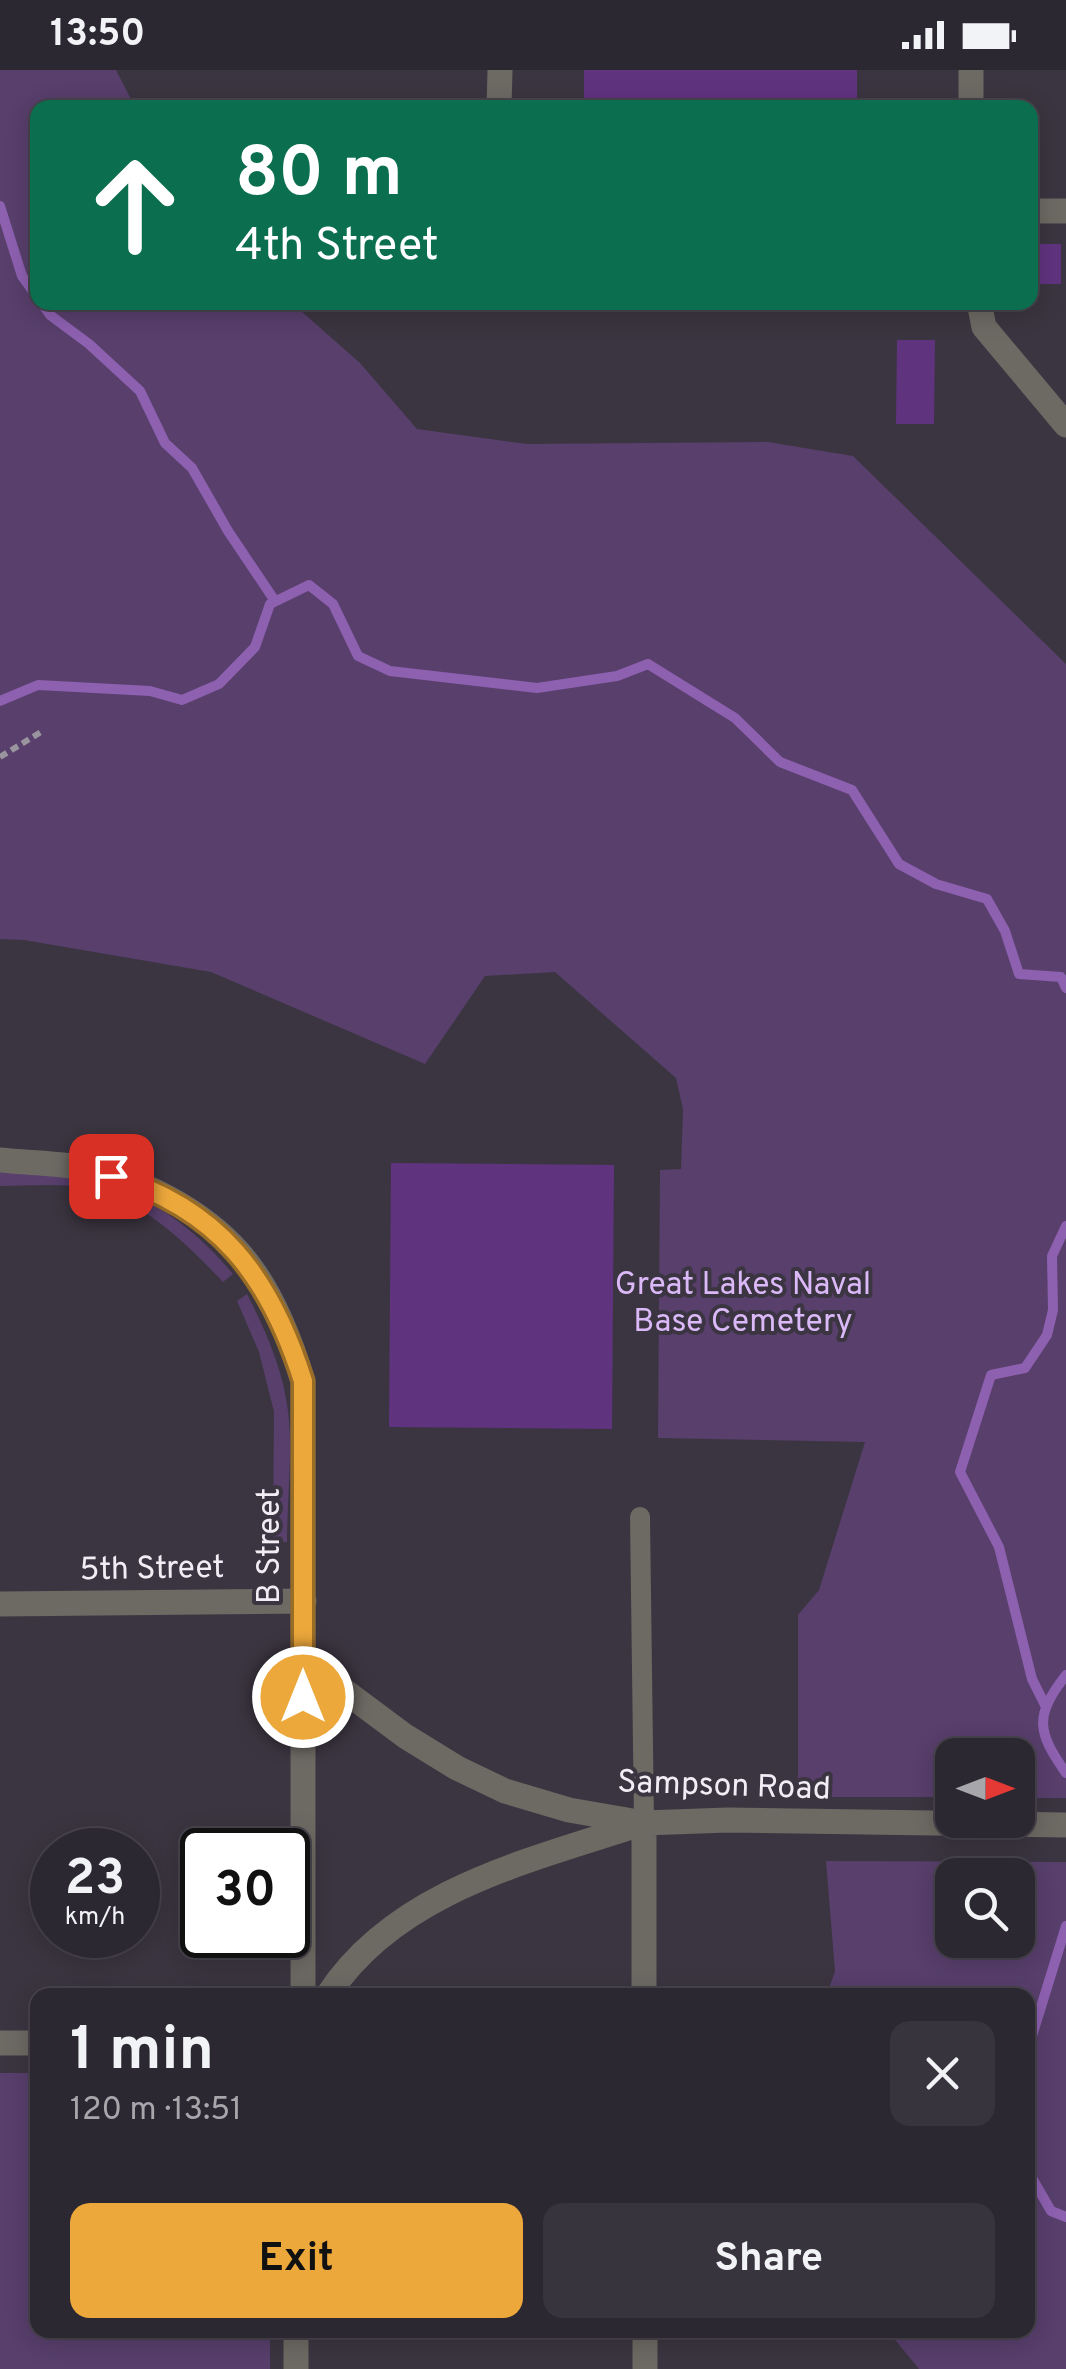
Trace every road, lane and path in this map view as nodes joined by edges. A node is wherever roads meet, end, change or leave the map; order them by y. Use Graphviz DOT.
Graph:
graph roads {
  1 [pos="500,70"];
  2 [pos="970,70"];
  3 [pos="499,100"];
  4 [pos="971,100"];
  5 [pos="1038,211"];
  6 [pos="1066,211"];
  7 [pos="981,310"];
  8 [pos="1066,425"];
  9 [pos="41,732"];
  10 [pos="0,756"];
  11 [pos="0,1160"];
  12 [pos="640,1517"];
  13 [pos="304,1601"];
  14 [pos="0,1604"];
  15 [pos="303,1660"];
  16 [pos="644,1823"];
  17 [pos="1066,1825"];
  18 [pos="303,1988"];
  19 [pos="333,1988"];
  20 [pos="644,1988"];
  21 [pos="30,2043"];
  22 [pos="0,2044"];
  23 [pos="296,2338"];
  24 [pos="645,2338"];
  25 [pos="296,2369"];
  26 [pos="645,2369"];
  1 -- 3 [label="street"];
  2 -- 4 [label="street"];
  5 -- 6 [label="street"];
  7 -- 8 [label="street"];
  9 -- 10 [label="path"];
  11 -- 13 [label="street, B Street"];
  12 -- 16 [label="lane"];
  13 -- 14 [label="street, 5th Street"];
  13 -- 15 [label="street, B Street"];
  15 -- 16 [label="street, Sampson Road"];
  15 -- 18 [label="street, B Street"];
  16 -- 17 [label="street, Sampson Road"];
  16 -- 19 [label="street"];
  16 -- 20 [label="street"];
  21 -- 22 [label="street"];
  23 -- 25 [label="street"];
  24 -- 26 [label="street"];
}
